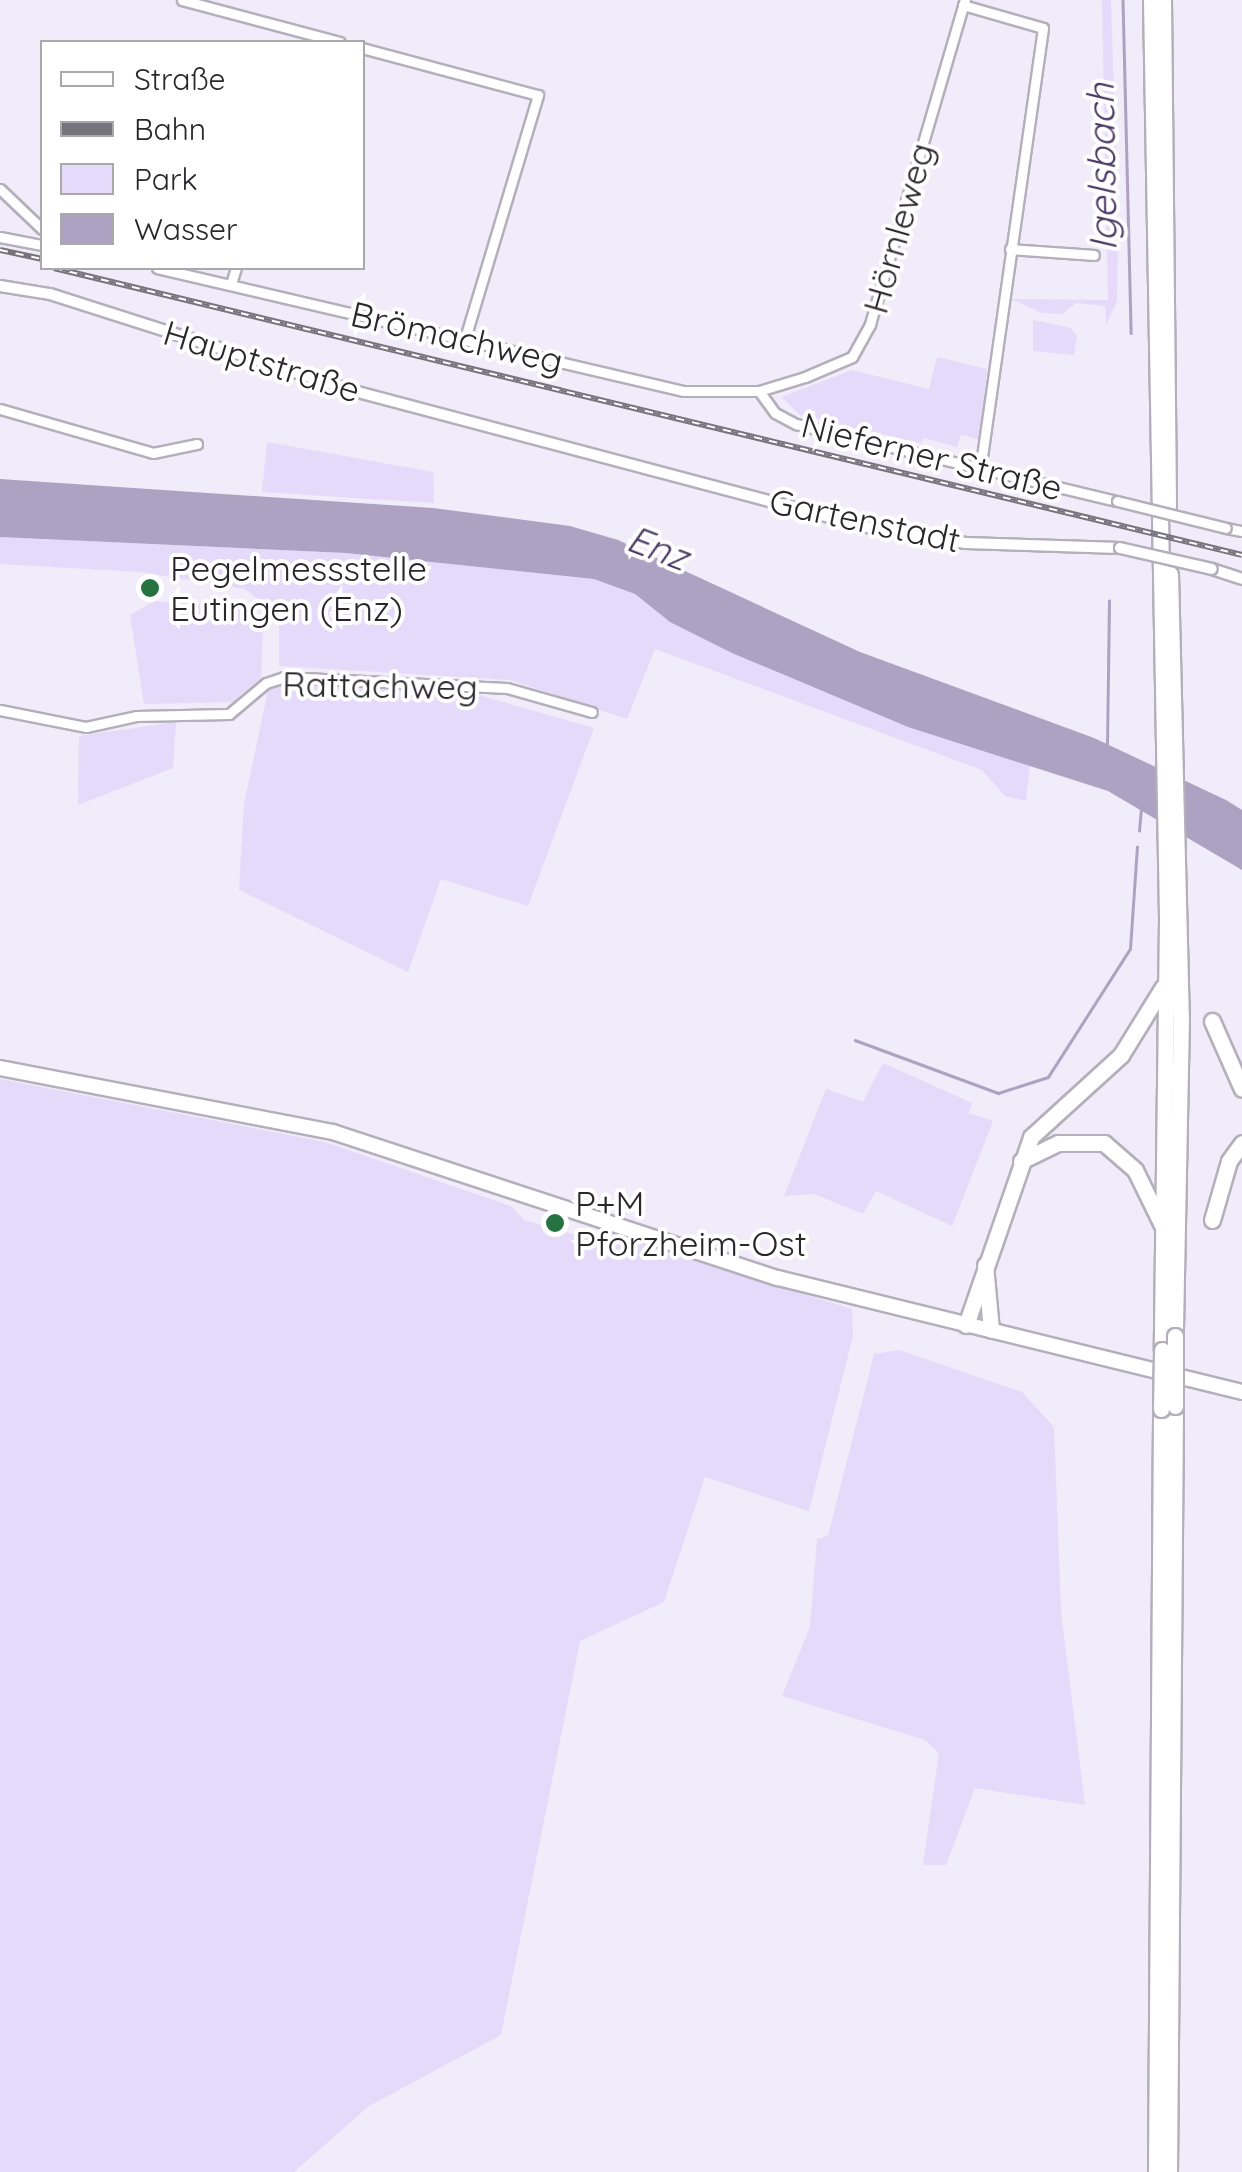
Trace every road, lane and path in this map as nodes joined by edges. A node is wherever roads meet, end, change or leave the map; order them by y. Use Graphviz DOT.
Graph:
graph roads {
  1 [pos="182,0"];
  2 [pos="1151,0"];
  3 [pos="1163,0"];
  4 [pos="964,2"];
  5 [pos="300,38"];
  6 [pos="365,49"];
  7 [pos="0,189"];
  8 [pos="40,227"];
  9 [pos="0,238"];
  10 [pos="40,244"];
  11 [pos="1010,248"];
  12 [pos="1094,256"];
  13 [pos="166,270"];
  14 [pos="235,270"];
  15 [pos="231,284"];
  16 [pos="0,286"];
  17 [pos="465,339"];
  18 [pos="759,392"];
  19 [pos="0,409"];
  20 [pos="523,437"];
  21 [pos="197,444"];
  22 [pos="980,468"];
  23 [pos="1233,529"];
  24 [pos="1242,579"];
  25 [pos="0,710"];
  26 [pos="592,712"];
  27 [pos="1170,746"];
  28 [pos="1174,918"];
  29 [pos="1165,984"];
  30 [pos="1212,1022"];
  31 [pos="0,1068"];
  32 [pos="1242,1089"];
  33 [pos="1242,1143"];
  34 [pos="1021,1162"];
  35 [pos="1212,1220"];
  36 [pos="1165,1231"];
  37 [pos="984,1259"];
  38 [pos="966,1325"];
  39 [pos="998,1332"];
  40 [pos="1242,1392"];
  41 [pos="1168,1408"];
  42 [pos="1156,2172"];
  43 [pos="1169,2172"];
  1 -- 5 [label="street"];
  2 -- 27 [label="highway"];
  3 -- 27 [label="highway"];
  4 -- 11 [label="street"];
  4 -- 18 [label="street, Hörnleweg"];
  6 -- 17 [label="street"];
  7 -- 8 [label="street"];
  9 -- 10 [label="street"];
  11 -- 12 [label="street"];
  11 -- 22 [label="street"];
  13 -- 15 [label="street, Brömachweg"];
  14 -- 15 [label="street"];
  15 -- 17 [label="street, Brömachweg"];
  16 -- 20 [label="street, Hauptstraße"];
  17 -- 18 [label="street, Brömachweg"];
  18 -- 22 [label="street, Nieferner Straße"];
  19 -- 21 [label="street"];
  20 -- 24 [label="street, Gartenstadt, bridge"];
  22 -- 23 [label="street, Nieferner Straße, bridge"];
  25 -- 26 [label="street, Rattachweg"];
  27 -- 28 [label="highway"];
  28 -- 29 [label="highway"];
  28 -- 41 [label="highway, bridge"];
  29 -- 34 [label="highway"];
  29 -- 36 [label="highway"];
  30 -- 32 [label="highway"];
  31 -- 38 [label="main road"];
  33 -- 35 [label="highway"];
  34 -- 36 [label="highway"];
  34 -- 37 [label="highway"];
  36 -- 41 [label="highway, bridge"];
  37 -- 38 [label="highway"];
  37 -- 39 [label="highway"];
  38 -- 39 [label="main road"];
  39 -- 40 [label="main road"];
  41 -- 42 [label="highway"];
  41 -- 43 [label="highway"];
}
